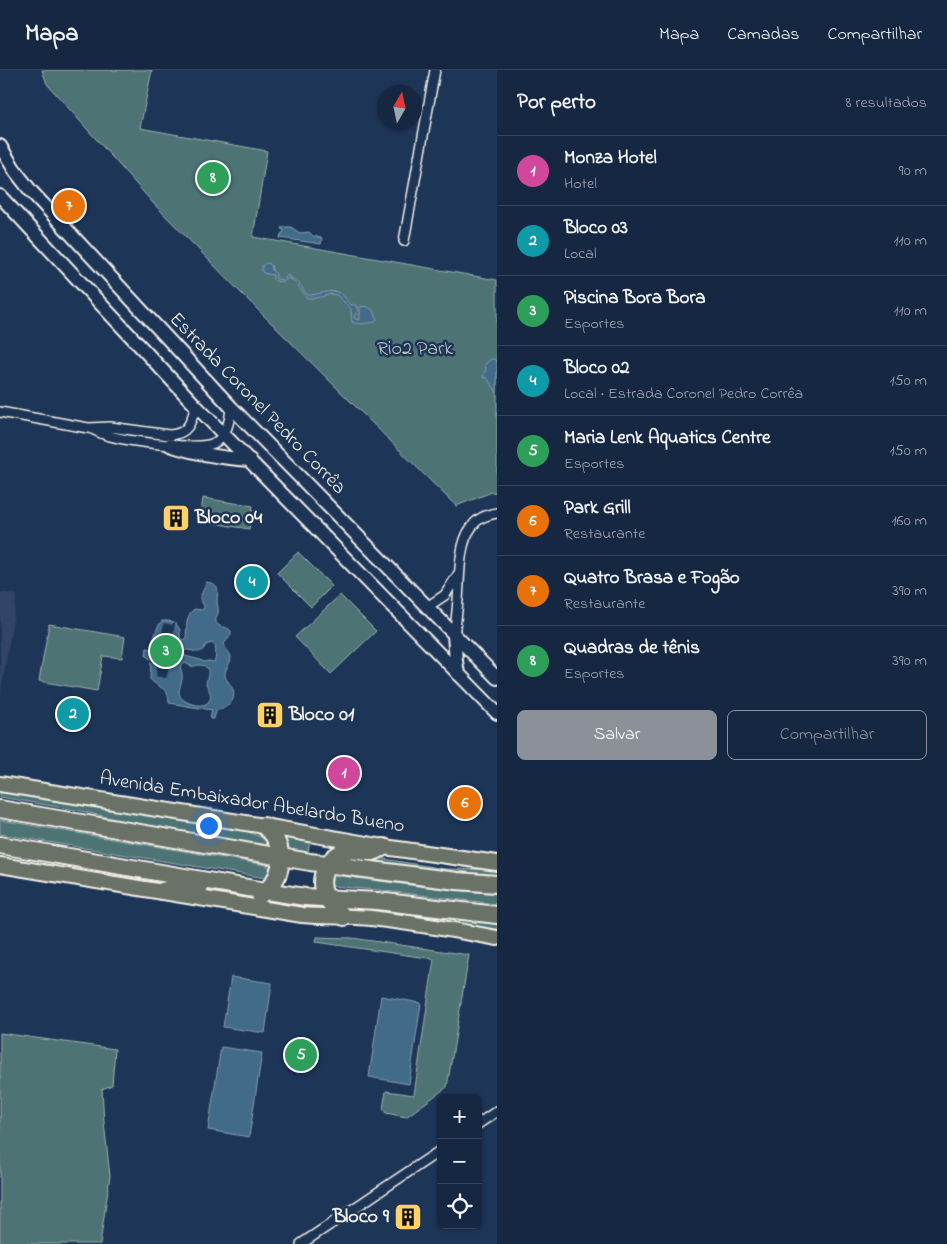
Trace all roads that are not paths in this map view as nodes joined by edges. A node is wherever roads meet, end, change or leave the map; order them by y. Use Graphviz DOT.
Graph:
graph roads {
  1 [pos="434,70"];
  2 [pos="0,146"];
  3 [pos="0,196"];
  4 [pos="404,241"];
  5 [pos="196,406"];
  6 [pos="231,407"];
  7 [pos="0,412"];
  8 [pos="90,428"];
  9 [pos="224,434"];
  10 [pos="170,445"];
  11 [pos="250,460"];
  12 [pos="497,514"];
  13 [pos="460,570"];
  14 [pos="427,607"];
  15 [pos="454,635"];
  16 [pos="458,674"];
  17 [pos="497,678"];
  18 [pos="497,713"];
  19 [pos="0,784"];
  20 [pos="0,801"];
  21 [pos="0,809"];
  22 [pos="264,826"];
  23 [pos="108,827"];
  24 [pos="0,845"];
  25 [pos="384,847"];
  26 [pos="281,857"];
  27 [pos="497,863"];
  28 [pos="328,864"];
  29 [pos="0,865"];
  30 [pos="497,884"];
  31 [pos="162,891"];
  32 [pos="266,891"];
  33 [pos="326,898"];
  34 [pos="497,915"];
  35 [pos="344,917"];
  36 [pos="497,938"];
  37 [pos="497,1111"];
  38 [pos="482,1121"];
  39 [pos="437,1153"];
  40 [pos="301,1244"];
  1 -- 4 [label="street"];
  2 -- 6 [label="main road, Estrada Coronel Pedro Corrêa"];
  3 -- 5 [label="main road"];
  5 -- 8 [label="street"];
  5 -- 9 [label="main road"];
  6 -- 9 [label="street"];
  6 -- 14 [label="main road, Estrada Coronel Pedro Corrêa"];
  7 -- 8 [label="street"];
  8 -- 10 [label="street"];
  9 -- 10 [label="street"];
  9 -- 11 [label="main road"];
  10 -- 11 [label="main road"];
  11 -- 16 [label="main road"];
  12 -- 13 [label="street"];
  13 -- 14 [label="street"];
  13 -- 15 [label="street"];
  14 -- 15 [label="main road, Estrada Coronel Pedro Corrêa"];
  15 -- 16 [label="main road"];
  15 -- 17 [label="main road, Estrada Coronel Pedro Corrêa"];
  16 -- 18 [label="main road"];
  19 -- 22 [label="main road, Avenida Embaixador Abelardo Bueno"];
  20 -- 23 [label="highway"];
  21 -- 23 [label="highway"];
  22 -- 25 [label="main road, Avenida Embaixador Abelardo Bueno"];
  22 -- 26 [label="highway"];
  23 -- 26 [label="highway"];
  24 -- 32 [label="highway"];
  25 -- 27 [label="main road, Avenida Embaixador Abelardo Bueno"];
  25 -- 28 [label="highway"];
  26 -- 28 [label="highway"];
  26 -- 32 [label="highway"];
  28 -- 30 [label="highway"];
  28 -- 33 [label="highway"];
  29 -- 31 [label="main road"];
  31 -- 32 [label="highway"];
  31 -- 35 [label="main road"];
  32 -- 33 [label="highway"];
  33 -- 34 [label="highway"];
  33 -- 35 [label="highway"];
  35 -- 36 [label="main road"];
  37 -- 38 [label="street"];
  39 -- 40 [label="street"];
}
